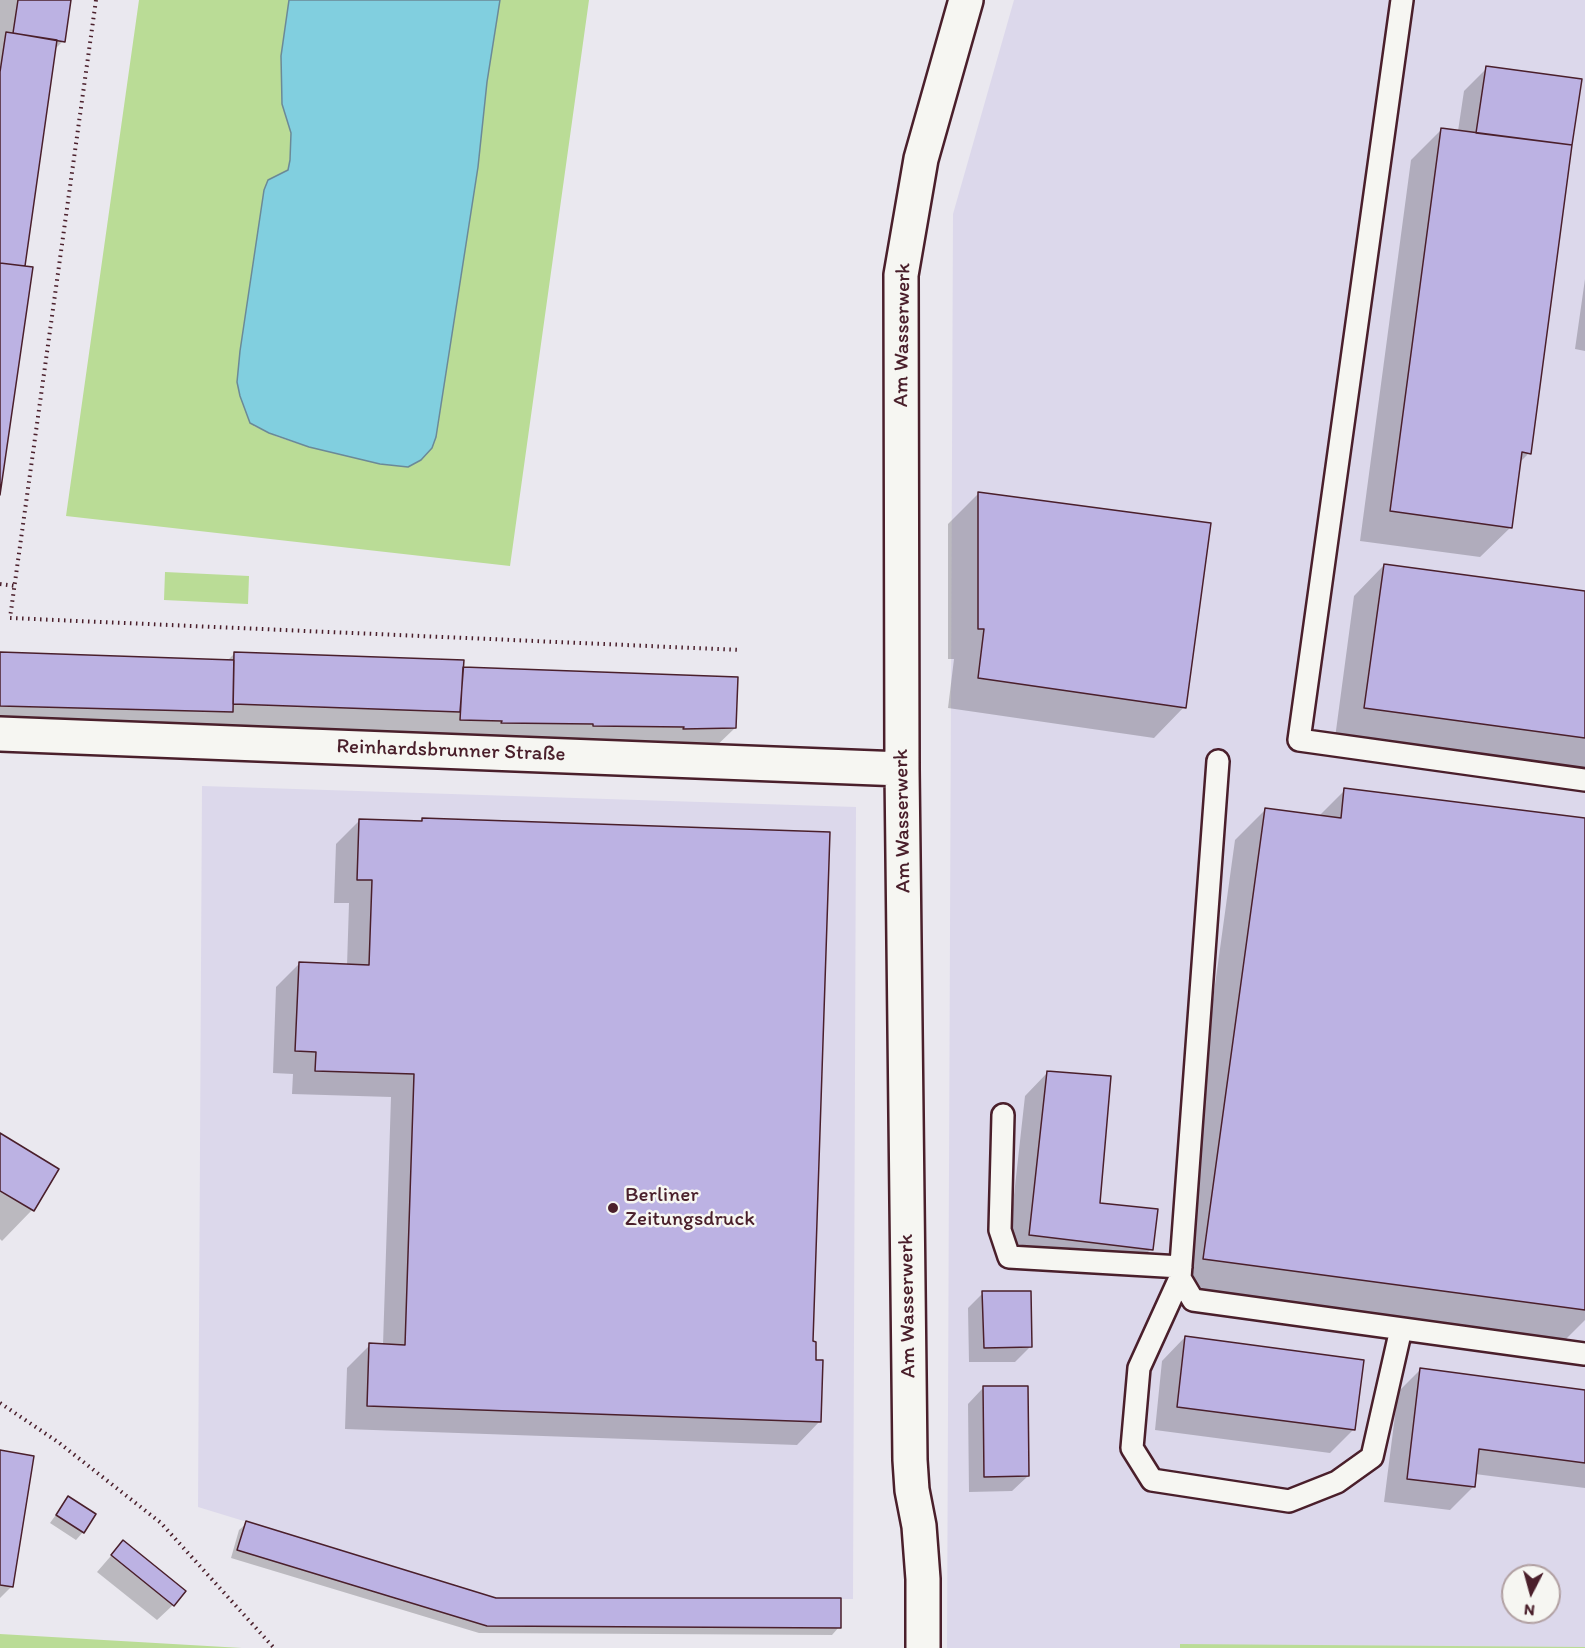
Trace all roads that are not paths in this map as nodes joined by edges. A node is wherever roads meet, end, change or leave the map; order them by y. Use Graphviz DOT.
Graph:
graph roads {
  1 [pos="966,0"];
  2 [pos="1402,0"];
  3 [pos="0,734"];
  4 [pos="1218,761"];
  5 [pos="902,769"];
  6 [pos="1585,780"];
  7 [pos="1003,1115"];
  8 [pos="1180,1273"];
  9 [pos="1401,1329"];
  10 [pos="1585,1354"];
  11 [pos="923,1648"];
  1 -- 5 [label="street, Am Wasserwerk"];
  2 -- 6 [label="lane"];
  3 -- 5 [label="street, Reinhardsbrunner Straße"];
  4 -- 8 [label="lane"];
  5 -- 11 [label="street, Am Wasserwerk"];
  7 -- 8 [label="lane"];
  8 -- 9 [label="lane"];
  8 -- 9 [label="lane"];
  9 -- 10 [label="lane"];
}
